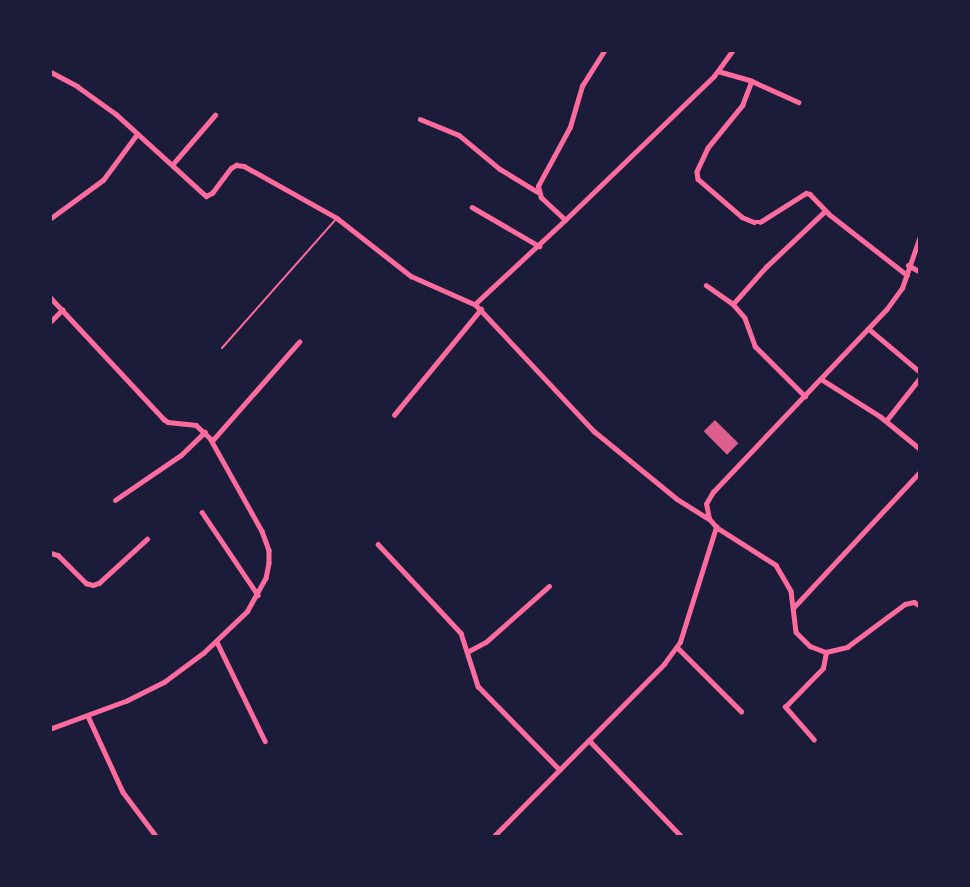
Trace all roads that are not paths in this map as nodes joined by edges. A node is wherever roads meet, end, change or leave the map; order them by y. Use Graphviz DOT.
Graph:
graph roads {
  1 [pos="604,51"];
  2 [pos="732,51"];
  3 [pos="718,71"];
  4 [pos="51,72"];
  5 [pos="752,81"];
  6 [pos="798,102"];
  7 [pos="215,115"];
  8 [pos="420,118"];
  9 [pos="137,134"];
  10 [pos="172,165"];
  11 [pos="538,192"];
  12 [pos="472,207"];
  13 [pos="825,211"];
  14 [pos="51,218"];
  15 [pos="337,218"];
  16 [pos="565,220"];
  17 [pos="919,239"];
  18 [pos="539,246"];
  19 [pos="908,265"];
  20 [pos="919,271"];
  21 [pos="907,275"];
  22 [pos="706,285"];
  23 [pos="51,298"];
  24 [pos="475,304"];
  25 [pos="732,304"];
  26 [pos="481,309"];
  27 [pos="62,310"];
  28 [pos="51,321"];
  29 [pos="869,329"];
  30 [pos="299,342"];
  31 [pos="222,348"];
  32 [pos="919,371"];
  33 [pos="821,379"];
  34 [pos="919,380"];
  35 [pos="805,396"];
  36 [pos="394,415"];
  37 [pos="886,421"];
  38 [pos="205,432"];
  39 [pos="212,441"];
  40 [pos="919,448"];
  41 [pos="919,472"];
  42 [pos="115,500"];
  43 [pos="202,512"];
  44 [pos="708,519"];
  45 [pos="716,527"];
  46 [pos="147,539"];
  47 [pos="378,544"];
  48 [pos="51,554"];
  49 [pos="549,586"];
  50 [pos="258,595"];
  51 [pos="919,605"];
  52 [pos="793,608"];
  53 [pos="218,642"];
  54 [pos="677,647"];
  55 [pos="467,652"];
  56 [pos="826,652"];
  57 [pos="741,711"];
  58 [pos="88,716"];
  59 [pos="51,729"];
  60 [pos="589,740"];
  61 [pos="814,740"];
  62 [pos="265,741"];
  63 [pos="560,770"];
  64 [pos="156,836"];
  65 [pos="494,836"];
  66 [pos="681,836"];
  1 -- 11 [label="street"];
  2 -- 3 [label="street"];
  3 -- 5 [label="street"];
  3 -- 16 [label="street"];
  4 -- 9 [label="street"];
  5 -- 6 [label="street"];
  5 -- 13 [label="street"];
  7 -- 10 [label="street"];
  8 -- 11 [label="street"];
  9 -- 10 [label="street"];
  9 -- 14 [label="street"];
  10 -- 15 [label="street"];
  11 -- 16 [label="street"];
  12 -- 18 [label="street"];
  13 -- 21 [label="street"];
  13 -- 25 [label="street"];
  15 -- 24 [label="street"];
  15 -- 31 [label="lane"];
  16 -- 18 [label="street"];
  17 -- 19 [label="street"];
  18 -- 24 [label="street"];
  19 -- 20 [label="street"];
  19 -- 21 [label="street"];
  21 -- 29 [label="street"];
  22 -- 25 [label="street"];
  23 -- 27 [label="street"];
  24 -- 26 [label="street"];
  25 -- 35 [label="street"];
  26 -- 36 [label="street"];
  26 -- 44 [label="street"];
  27 -- 28 [label="street"];
  27 -- 38 [label="street"];
  29 -- 32 [label="street"];
  29 -- 33 [label="street"];
  30 -- 39 [label="street"];
  33 -- 35 [label="street"];
  33 -- 37 [label="street"];
  34 -- 37 [label="street"];
  35 -- 44 [label="street"];
  37 -- 40 [label="street"];
  38 -- 39 [label="street"];
  38 -- 42 [label="street"];
  39 -- 50 [label="street"];
  41 -- 52 [label="street"];
  43 -- 50 [label="street"];
  44 -- 45 [label="street"];
  45 -- 52 [label="street"];
  45 -- 54 [label="street"];
  46 -- 48 [label="street"];
  47 -- 55 [label="street"];
  49 -- 55 [label="street"];
  50 -- 53 [label="street"];
  51 -- 56 [label="street"];
  52 -- 56 [label="street"];
  53 -- 58 [label="street"];
  53 -- 62 [label="street"];
  54 -- 57 [label="street"];
  54 -- 60 [label="street"];
  55 -- 63 [label="street"];
  56 -- 61 [label="street"];
  58 -- 59 [label="street"];
  58 -- 64 [label="street"];
  60 -- 63 [label="street"];
  60 -- 66 [label="street"];
  63 -- 65 [label="street"];
}
